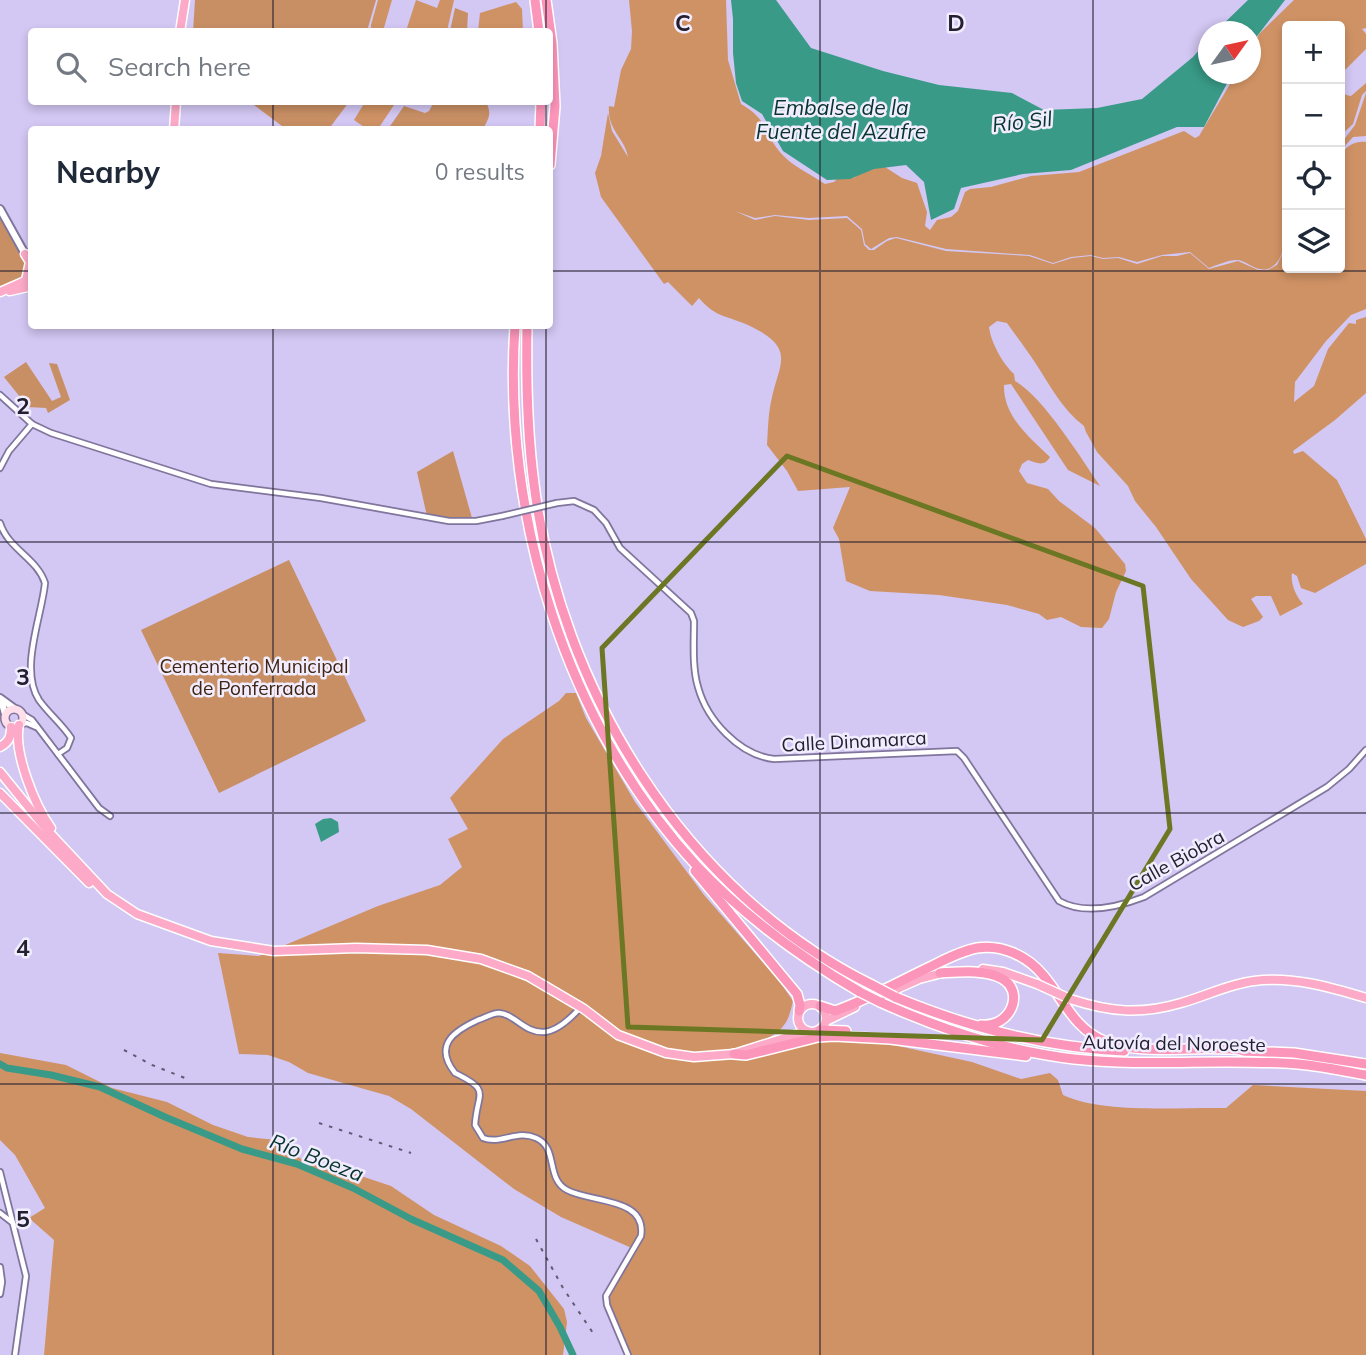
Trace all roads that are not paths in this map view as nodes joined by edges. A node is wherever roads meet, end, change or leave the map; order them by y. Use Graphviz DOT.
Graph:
graph roads {
  1 [pos="185,0"];
  2 [pos="535,0"];
  3 [pos="547,0"];
  4 [pos="181,28"];
  5 [pos="538,28"];
  6 [pos="550,28"];
  7 [pos="553,64"];
  8 [pos="176,105"];
  9 [pos="541,105"];
  10 [pos="174,126"];
  11 [pos="540,126"];
  12 [pos="553,130"];
  13 [pos="0,209"];
  14 [pos="28,256"];
  15 [pos="28,282"];
  16 [pos="0,292"];
  17 [pos="514,329"];
  18 [pos="527,329"];
  19 [pos="0,395"];
  20 [pos="32,424"];
  21 [pos="0,468"];
  22 [pos="0,523"];
  23 [pos="0,698"];
  24 [pos="18,711"];
  25 [pos="5,715"];
  26 [pos="17,725"];
  27 [pos="37,727"];
  28 [pos="607,739"];
  29 [pos="0,747"];
  30 [pos="1366,750"];
  31 [pos="58,754"];
  32 [pos="964,758"];
  33 [pos="0,772"];
  34 [pos="0,793"];
  35 [pos="110,816"];
  36 [pos="90,877"];
  37 [pos="127,909"];
  38 [pos="940,973"];
  39 [pos="896,996"];
  40 [pos="1366,998"];
  41 [pos="580,1007"];
  42 [pos="822,1008"];
  43 [pos="852,1009"];
  44 [pos="798,1014"];
  45 [pos="826,1021"];
  46 [pos="820,1030"];
  47 [pos="807,1031"];
  48 [pos="783,1037"];
  49 [pos="890,1039"];
  50 [pos="1247,1051"];
  51 [pos="734,1054"];
  52 [pos="1216,1063"];
  53 [pos="1366,1063"];
  54 [pos="1366,1076"];
  55 [pos="0,1172"];
  56 [pos="0,1213"];
  57 [pos="14,1224"];
  58 [pos="0,1267"];
  59 [pos="0,1294"];
  60 [pos="15,1355"];
  61 [pos="628,1355"];
  1 -- 4 [label="highway"];
  2 -- 5 [label="highway"];
  3 -- 6 [label="highway"];
  7 -- 12 [label="highway"];
  8 -- 10 [label="highway"];
  9 -- 11 [label="highway"];
  13 -- 14 [label="street"];
  15 -- 16 [label="highway"];
  17 -- 28 [label="highway, Autovía del Noroeste"];
  18 -- 39 [label="highway, Autovía del Noroeste, bridge"];
  19 -- 20 [label="street"];
  20 -- 21 [label="street"];
  20 -- 32 [label="street, Calle Dinamarca, bridge"];
  22 -- 31 [label="street"];
  23 -- 24 [label="street"];
  23 -- 25 [label="street"];
  24 -- 25 [label="main road"];
  24 -- 26 [label="main road"];
  24 -- 27 [label="street"];
  25 -- 26 [label="main road"];
  26 -- 27 [label="street"];
  26 -- 29 [label="highway"];
  26 -- 36 [label="highway"];
  27 -- 31 [label="street"];
  28 -- 44 [label="highway"];
  28 -- 52 [label="highway, Autovía del Noroeste, bridge"];
  30 -- 32 [label="street, Calle Biobra"];
  31 -- 35 [label="street"];
  33 -- 36 [label="highway"];
  34 -- 37 [label="highway"];
  36 -- 37 [label="highway"];
  37 -- 41 [label="highway"];
  38 -- 39 [label="highway"];
  38 -- 40 [label="highway, bridge"];
  38 -- 43 [label="highway"];
  39 -- 50 [label="highway, Autovía del Noroeste"];
  41 -- 51 [label="highway"];
  41 -- 61 [label="street"];
  42 -- 43 [label="highway"];
  42 -- 44 [label="highway"];
  42 -- 45 [label="highway"];
  42 -- 50 [label="highway"];
  43 -- 45 [label="highway"];
  44 -- 47 [label="highway"];
  44 -- 48 [label="highway"];
  45 -- 46 [label="highway"];
  46 -- 47 [label="highway"];
  46 -- 49 [label="highway"];
  47 -- 48 [label="highway"];
  48 -- 51 [label="highway"];
  49 -- 51 [label="highway"];
  49 -- 52 [label="highway"];
  50 -- 53 [label="highway, Autovía del Noroeste"];
  52 -- 54 [label="highway, Autovía del Noroeste"];
  55 -- 57 [label="street"];
  56 -- 57 [label="street"];
  57 -- 60 [label="street"];
  58 -- 59 [label="street"];
}
